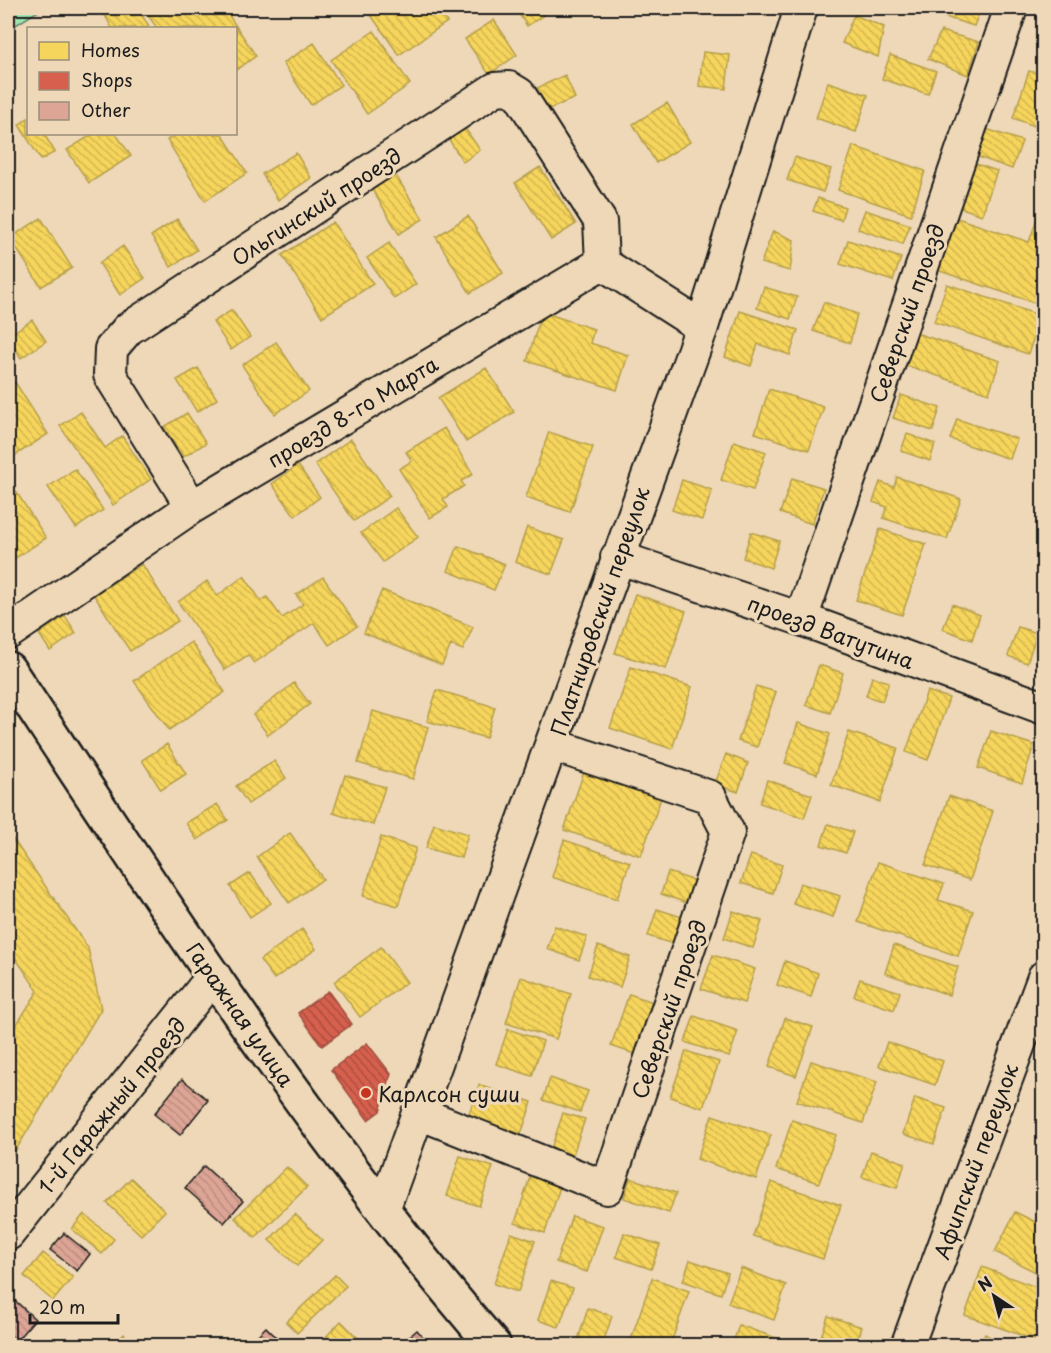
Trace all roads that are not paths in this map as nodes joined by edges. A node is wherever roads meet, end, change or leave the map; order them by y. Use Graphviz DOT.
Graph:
graph roads {
  1 [pos="800,8"];
  2 [pos="1011,8"];
  3 [pos="602,263"];
  4 [pos="702,327"];
  5 [pos="192,507"];
  6 [pos="617,557"];
  7 [pos="801,619"];
  8 [pos="8,633"];
  9 [pos="8,669"];
  10 [pos="1044,708"];
  11 [pos="553,745"];
  12 [pos="214,975"];
  13 [pos="1044,977"];
  14 [pos="419,1113"];
  15 [pos="383,1209"];
  16 [pos="8,1234"];
  17 [pos="494,1346"];
  18 [pos="907,1346"];
  1 -- 4 [label="street, Платнировский переулок"];
  2 -- 7 [label="street, Северский проезд"];
  3 -- 4 [label="street"];
  3 -- 5 [label="street, проезд 8-го Марта"];
  3 -- 5 [label="street, Ольгинский проезд"];
  4 -- 6 [label="street, Платнировский переулок"];
  5 -- 8 [label="street, проезд 8-го Марта"];
  6 -- 7 [label="street, проезд Ватутина"];
  6 -- 11 [label="street, Платнировский переулок"];
  7 -- 10 [label="street, проезд Ватутина"];
  9 -- 12 [label="street, Гаражная улица"];
  11 -- 14 [label="street, Платнировский переулок"];
  11 -- 14 [label="street, Северский проезд"];
  12 -- 15 [label="street, Гаражная улица"];
  12 -- 16 [label="street, 1-й Гаражный проезд"];
  13 -- 18 [label="street, Афипский переулок"];
  14 -- 15 [label="street, Платнировский переулок"];
  15 -- 17 [label="street, Гаражная улица"];
}
